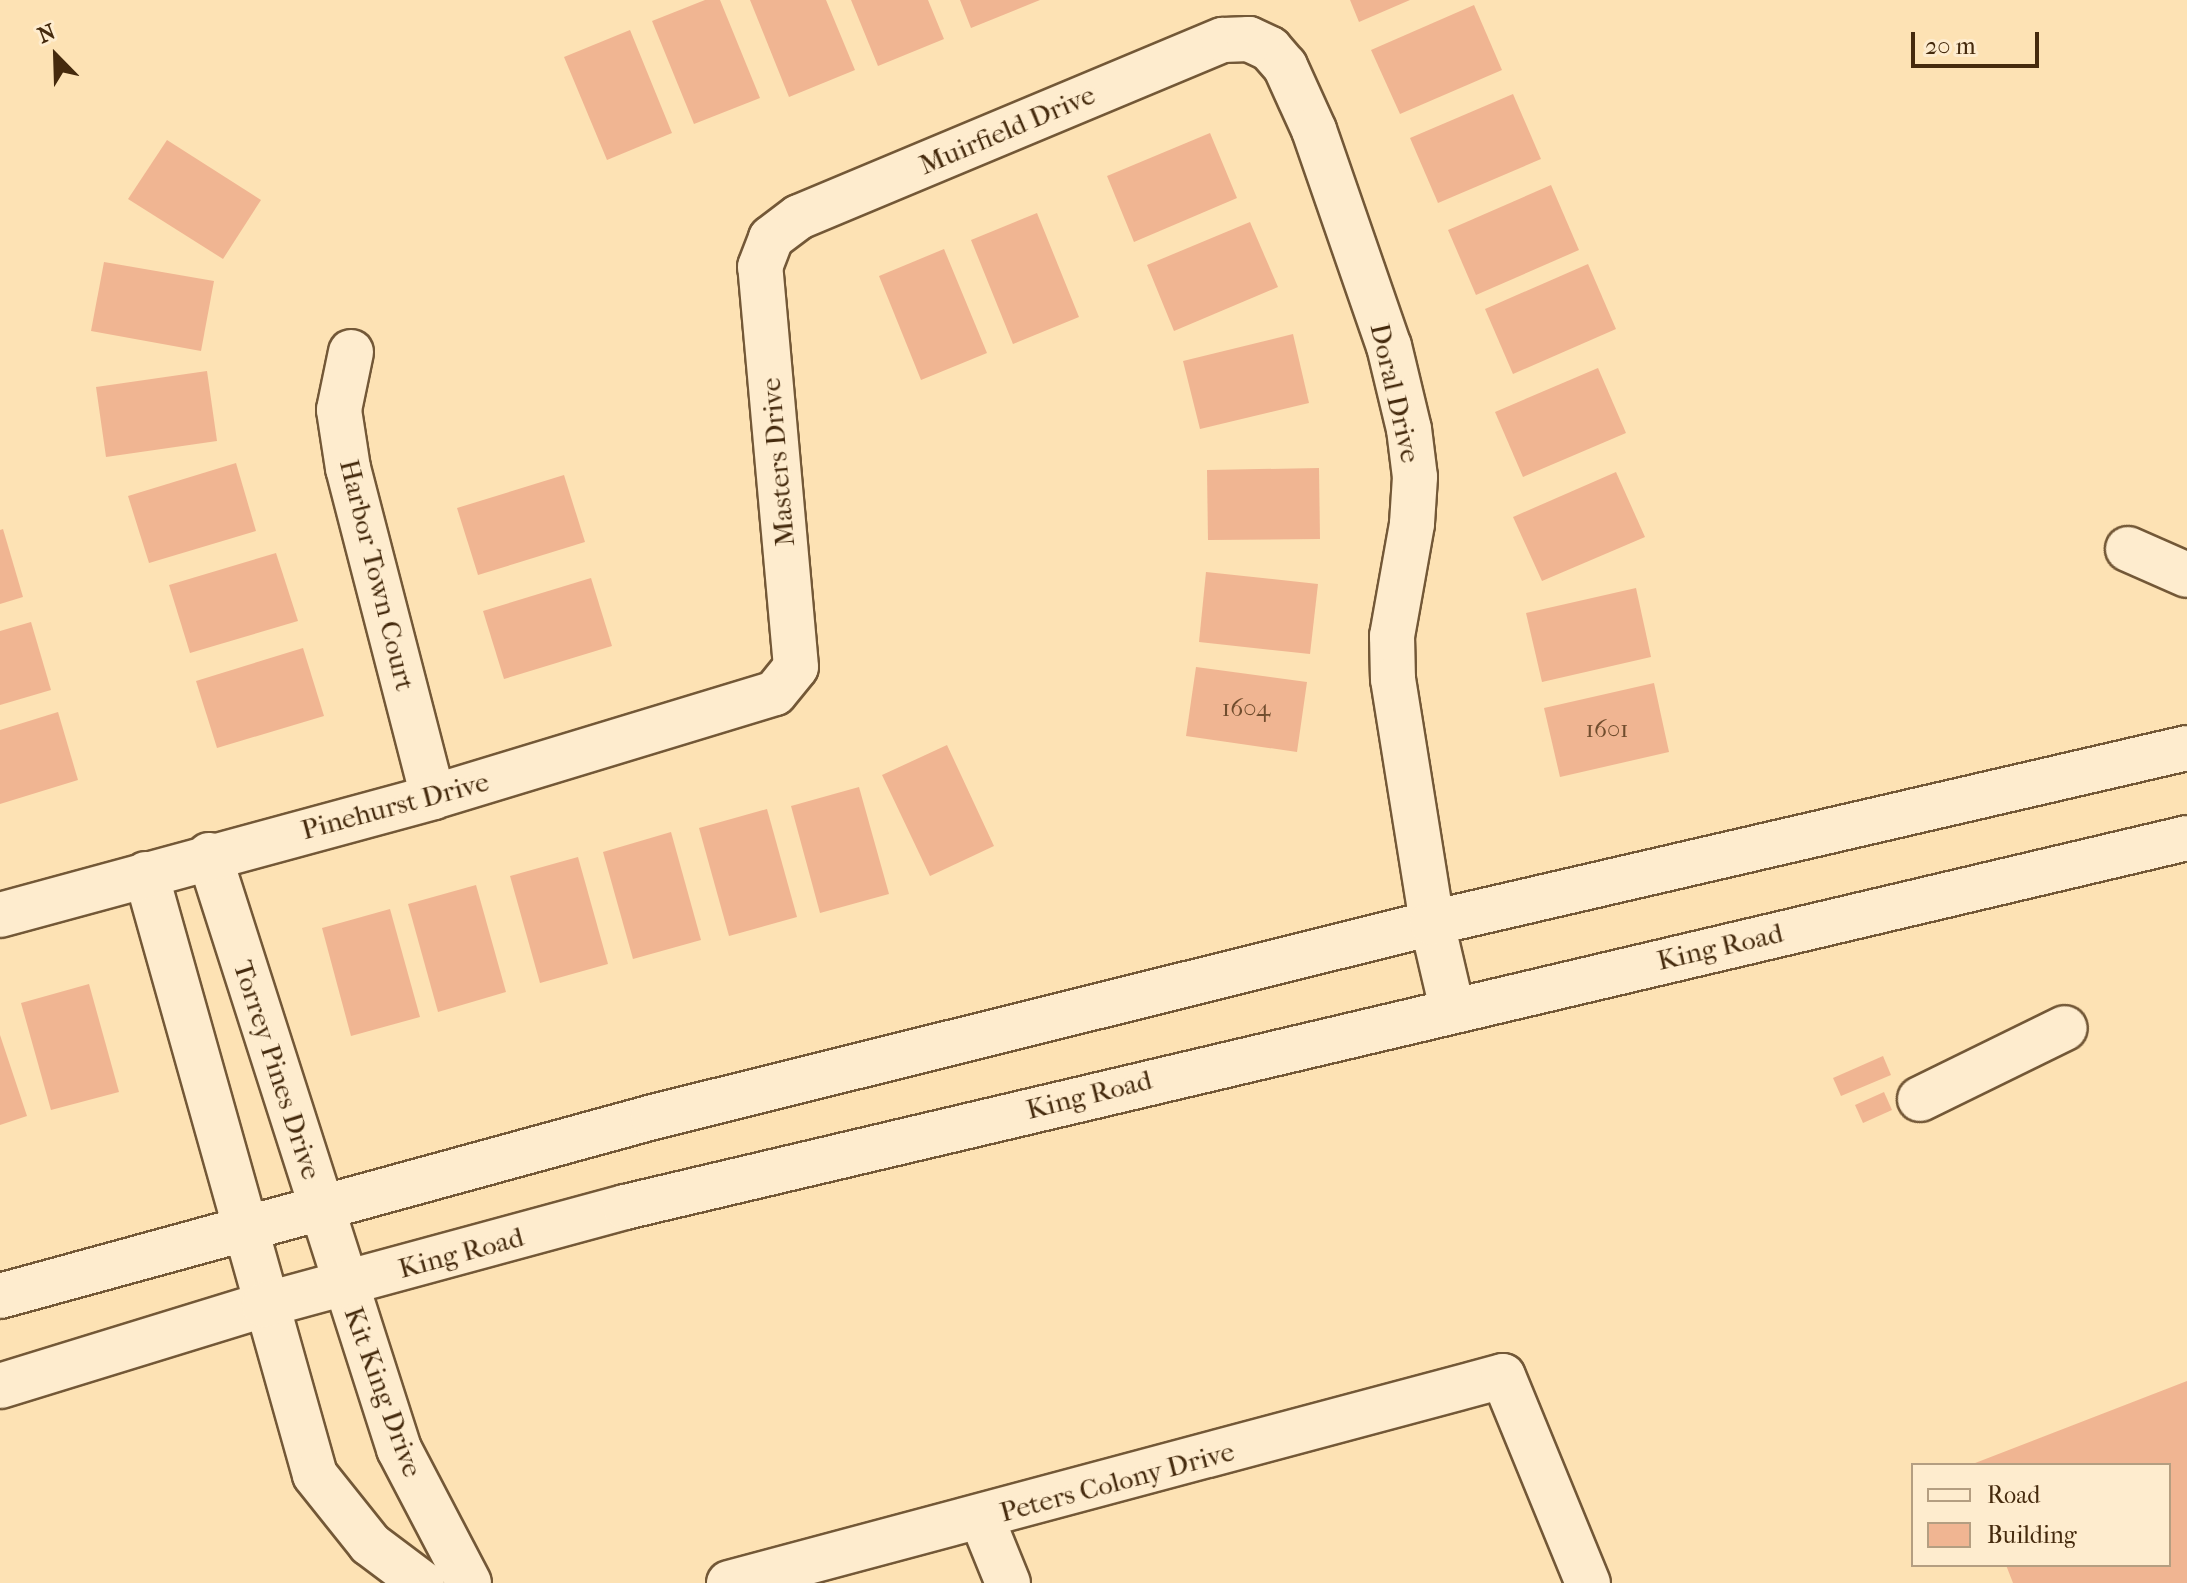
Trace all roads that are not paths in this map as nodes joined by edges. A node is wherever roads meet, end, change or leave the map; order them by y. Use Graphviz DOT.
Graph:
graph roads {
  1 [pos="1249,39"];
  2 [pos="771,238"];
  3 [pos="351,352"];
  4 [pos="2128,549"];
  5 [pos="2187,575"];
  6 [pos="785,686"];
  7 [pos="2187,748"];
  8 [pos="433,797"];
  9 [pos="2187,838"];
  10 [pos="209,855"];
  11 [pos="146,874"];
  12 [pos="0,915"];
  13 [pos="1432,923"];
  14 [pos="1452,1008"];
  15 [pos="2065,1028"];
  16 [pos="1920,1099"];
  17 [pos="321,1207"];
  18 [pos="244,1227"];
  19 [pos="344,1285"];
  20 [pos="0,1296"];
  21 [pos="264,1305"];
  22 [pos="0,1386"];
  23 [pos="982,1519"];
  24 [pos="422,1583"];
  25 [pos="469,1583"];
  26 [pos="729,1583"];
  27 [pos="1008,1583"];
  28 [pos="1588,1583"];
  1 -- 2 [label="street, Muirfield Drive"];
  1 -- 13 [label="street, Doral Drive"];
  2 -- 6 [label="street, Masters Drive"];
  3 -- 8 [label="street, Harbor Town Court"];
  4 -- 5 [label="street"];
  6 -- 8 [label="street, Pinehurst Drive"];
  7 -- 13 [label="street"];
  8 -- 10 [label="street, Pinehurst Drive"];
  9 -- 14 [label="street, King Road"];
  10 -- 11 [label="street, Pinehurst Drive"];
  10 -- 17 [label="street, Torrey Pines Drive"];
  11 -- 12 [label="street, Pinehurst Drive"];
  11 -- 18 [label="street"];
  13 -- 14 [label="street, Doral Drive"];
  13 -- 17 [label="street"];
  14 -- 19 [label="street, King Road"];
  15 -- 16 [label="street"];
  17 -- 18 [label="street"];
  17 -- 19 [label="street, Torrey Pines Drive"];
  18 -- 20 [label="street"];
  18 -- 21 [label="street"];
  19 -- 21 [label="street, King Road"];
  19 -- 25 [label="street, Kit King Drive"];
  21 -- 22 [label="street, King Road"];
  21 -- 24 [label="street"];
  23 -- 26 [label="street, Peters Colony Drive"];
  23 -- 27 [label="street"];
  23 -- 28 [label="street, Peters Colony Drive"];
}
